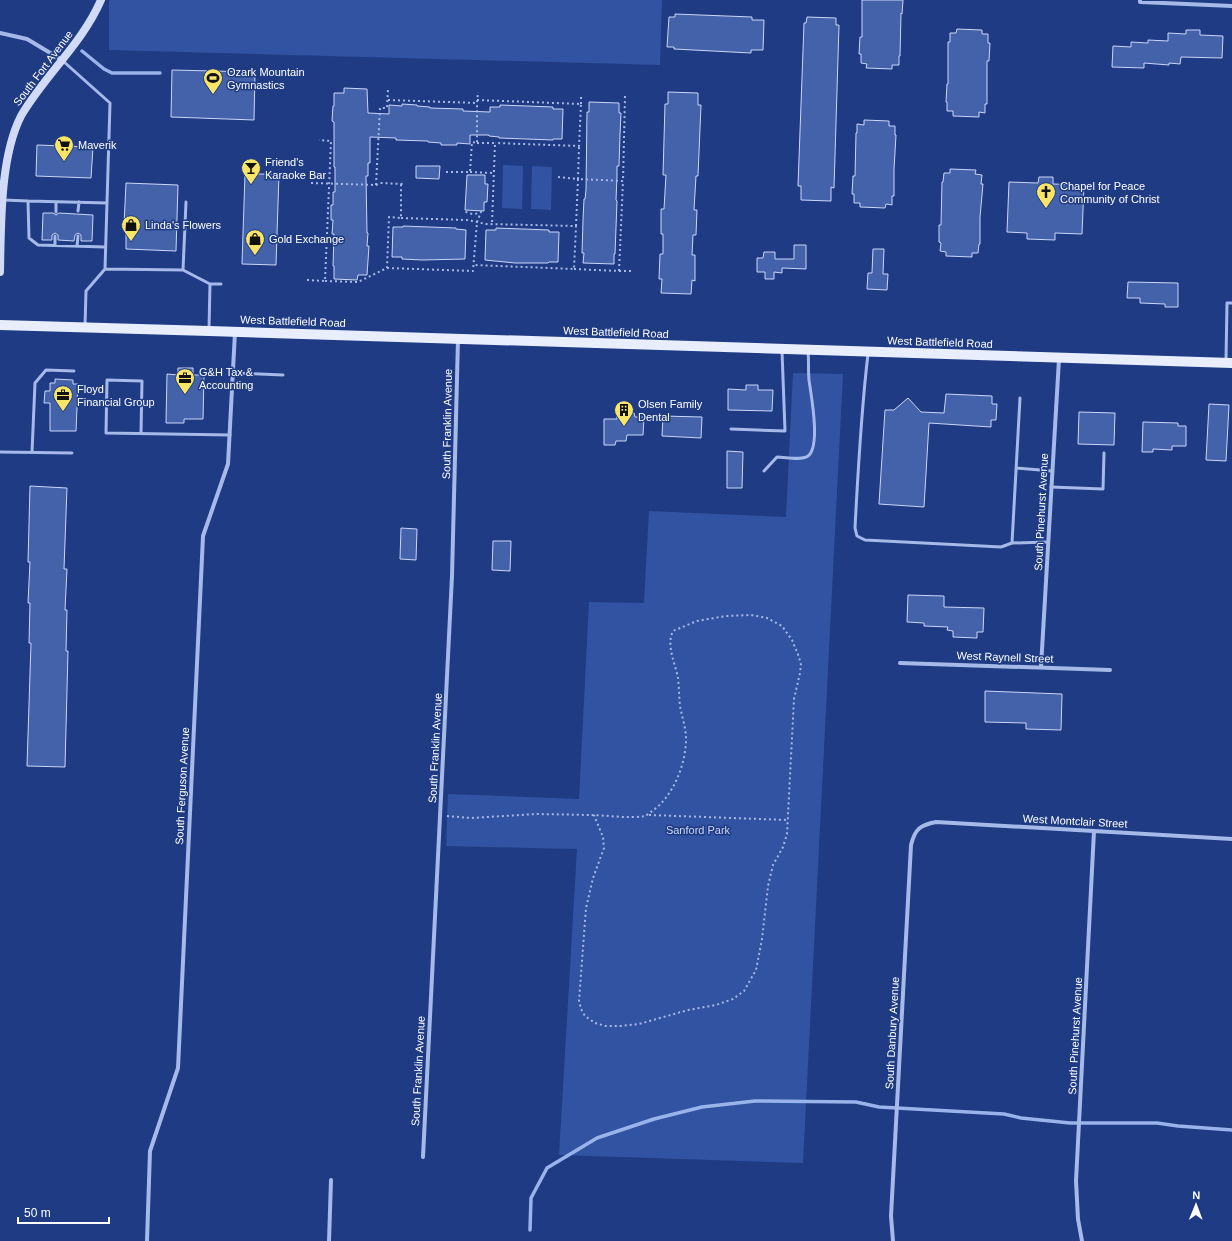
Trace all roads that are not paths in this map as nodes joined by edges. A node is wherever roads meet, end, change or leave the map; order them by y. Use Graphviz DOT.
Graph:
graph roads {
  1 [pos="100,0"];
  2 [pos="1140,1"];
  3 [pos="1232,6"];
  4 [pos="0,33"];
  5 [pos="62,60"];
  6 [pos="1,200"];
  7 [pos="28,201"];
  8 [pos="56,202"];
  9 [pos="79,202"];
  10 [pos="186,202"];
  11 [pos="107,203"];
  12 [pos="78,211"];
  13 [pos="56,212"];
  14 [pos="56,236"];
  15 [pos="78,236"];
  16 [pos="55,245"];
  17 [pos="78,246"];
  18 [pos="105,247"];
  19 [pos="105,269"];
  20 [pos="183,270"];
  21 [pos="0,272"];
  22 [pos="210,284"];
  23 [pos="221,284"];
  24 [pos="1232,303"];
  25 [pos="0,325"];
  26 [pos="85,327"];
  27 [pos="209,330"];
  28 [pos="235,331"];
  29 [pos="458,339"];
  30 [pos="782,349"];
  31 [pos="808,350"];
  32 [pos="868,352"];
  33 [pos="1058,358"];
  34 [pos="1229,363"];
  35 [pos="74,371"];
  36 [pos="233,372"];
  37 [pos="282,375"];
  38 [pos="1020,398"];
  39 [pos="731,429"];
  40 [pos="141,433"];
  41 [pos="230,435"];
  42 [pos="0,452"];
  43 [pos="32,452"];
  44 [pos="1104,453"];
  45 [pos="72,454"];
  46 [pos="1016,468"];
  47 [pos="764,471"];
  48 [pos="1052,471"];
  49 [pos="1051,487"];
  50 [pos="1048,542"];
  51 [pos="1012,543"];
  52 [pos="900,663"];
  53 [pos="1041,668"];
  54 [pos="1110,670"];
  55 [pos="918,828"];
  56 [pos="1094,831"];
  57 [pos="1232,839"];
  58 [pos="423,1157"];
  59 [pos="332,1180"];
  60 [pos="147,1241"];
  61 [pos="329,1241"];
  62 [pos="893,1241"];
  63 [pos="1082,1241"];
  1 -- 5 [label="street, South Fort Avenue"];
  2 -- 3 [label="street"];
  4 -- 5 [label="street"];
  5 -- 6 [label="street, South Fort Avenue"];
  5 -- 11 [label="lane"];
  6 -- 7 [label="lane"];
  6 -- 21 [label="street, South Fort Avenue"];
  7 -- 8 [label="lane"];
  7 -- 16 [label="lane"];
  8 -- 9 [label="lane"];
  8 -- 13 [label="lane"];
  9 -- 11 [label="lane"];
  9 -- 12 [label="lane"];
  10 -- 20 [label="lane"];
  11 -- 18 [label="lane"];
  14 -- 16 [label="lane"];
  15 -- 17 [label="lane"];
  16 -- 17 [label="lane"];
  17 -- 18 [label="lane"];
  18 -- 19 [label="lane"];
  19 -- 20 [label="lane"];
  19 -- 26 [label="lane"];
  20 -- 22 [label="lane"];
  22 -- 23 [label="lane"];
  22 -- 27 [label="lane"];
  24 -- 34 [label="lane"];
  25 -- 26 [label="main road, West Battlefield Road"];
  26 -- 27 [label="main road, West Battlefield Road"];
  27 -- 28 [label="main road, West Battlefield Road"];
  28 -- 29 [label="main road, West Battlefield Road"];
  28 -- 36 [label="street, South Ferguson Avenue"];
  29 -- 30 [label="main road, West Battlefield Road"];
  29 -- 58 [label="street, South Franklin Avenue"];
  30 -- 31 [label="main road, West Battlefield Road"];
  30 -- 39 [label="lane"];
  31 -- 32 [label="main road, West Battlefield Road"];
  31 -- 47 [label="lane"];
  32 -- 33 [label="main road, West Battlefield Road"];
  32 -- 51 [label="lane"];
  33 -- 34 [label="main road, West Battlefield Road"];
  33 -- 48 [label="street, South Pinehurst Avenue"];
  35 -- 43 [label="lane"];
  36 -- 37 [label="lane"];
  36 -- 41 [label="street, South Ferguson Avenue"];
  38 -- 46 [label="lane"];
  40 -- 40 [label="lane"];
  40 -- 41 [label="lane"];
  41 -- 60 [label="street, South Ferguson Avenue"];
  42 -- 43 [label="lane"];
  43 -- 45 [label="lane"];
  44 -- 49 [label="lane"];
  46 -- 48 [label="lane"];
  46 -- 51 [label="lane"];
  48 -- 49 [label="street, South Pinehurst Avenue"];
  49 -- 50 [label="street, South Pinehurst Avenue"];
  50 -- 51 [label="lane"];
  50 -- 53 [label="street, South Pinehurst Avenue"];
  52 -- 53 [label="street, West Raynell Street"];
  53 -- 54 [label="street, West Raynell Street"];
  55 -- 56 [label="street, West Montclair Street"];
  55 -- 62 [label="street, South Danbury Avenue"];
  56 -- 57 [label="street, West Montclair Street"];
  56 -- 63 [label="street, South Pinehurst Avenue"];
  59 -- 61 [label="street"];
}
